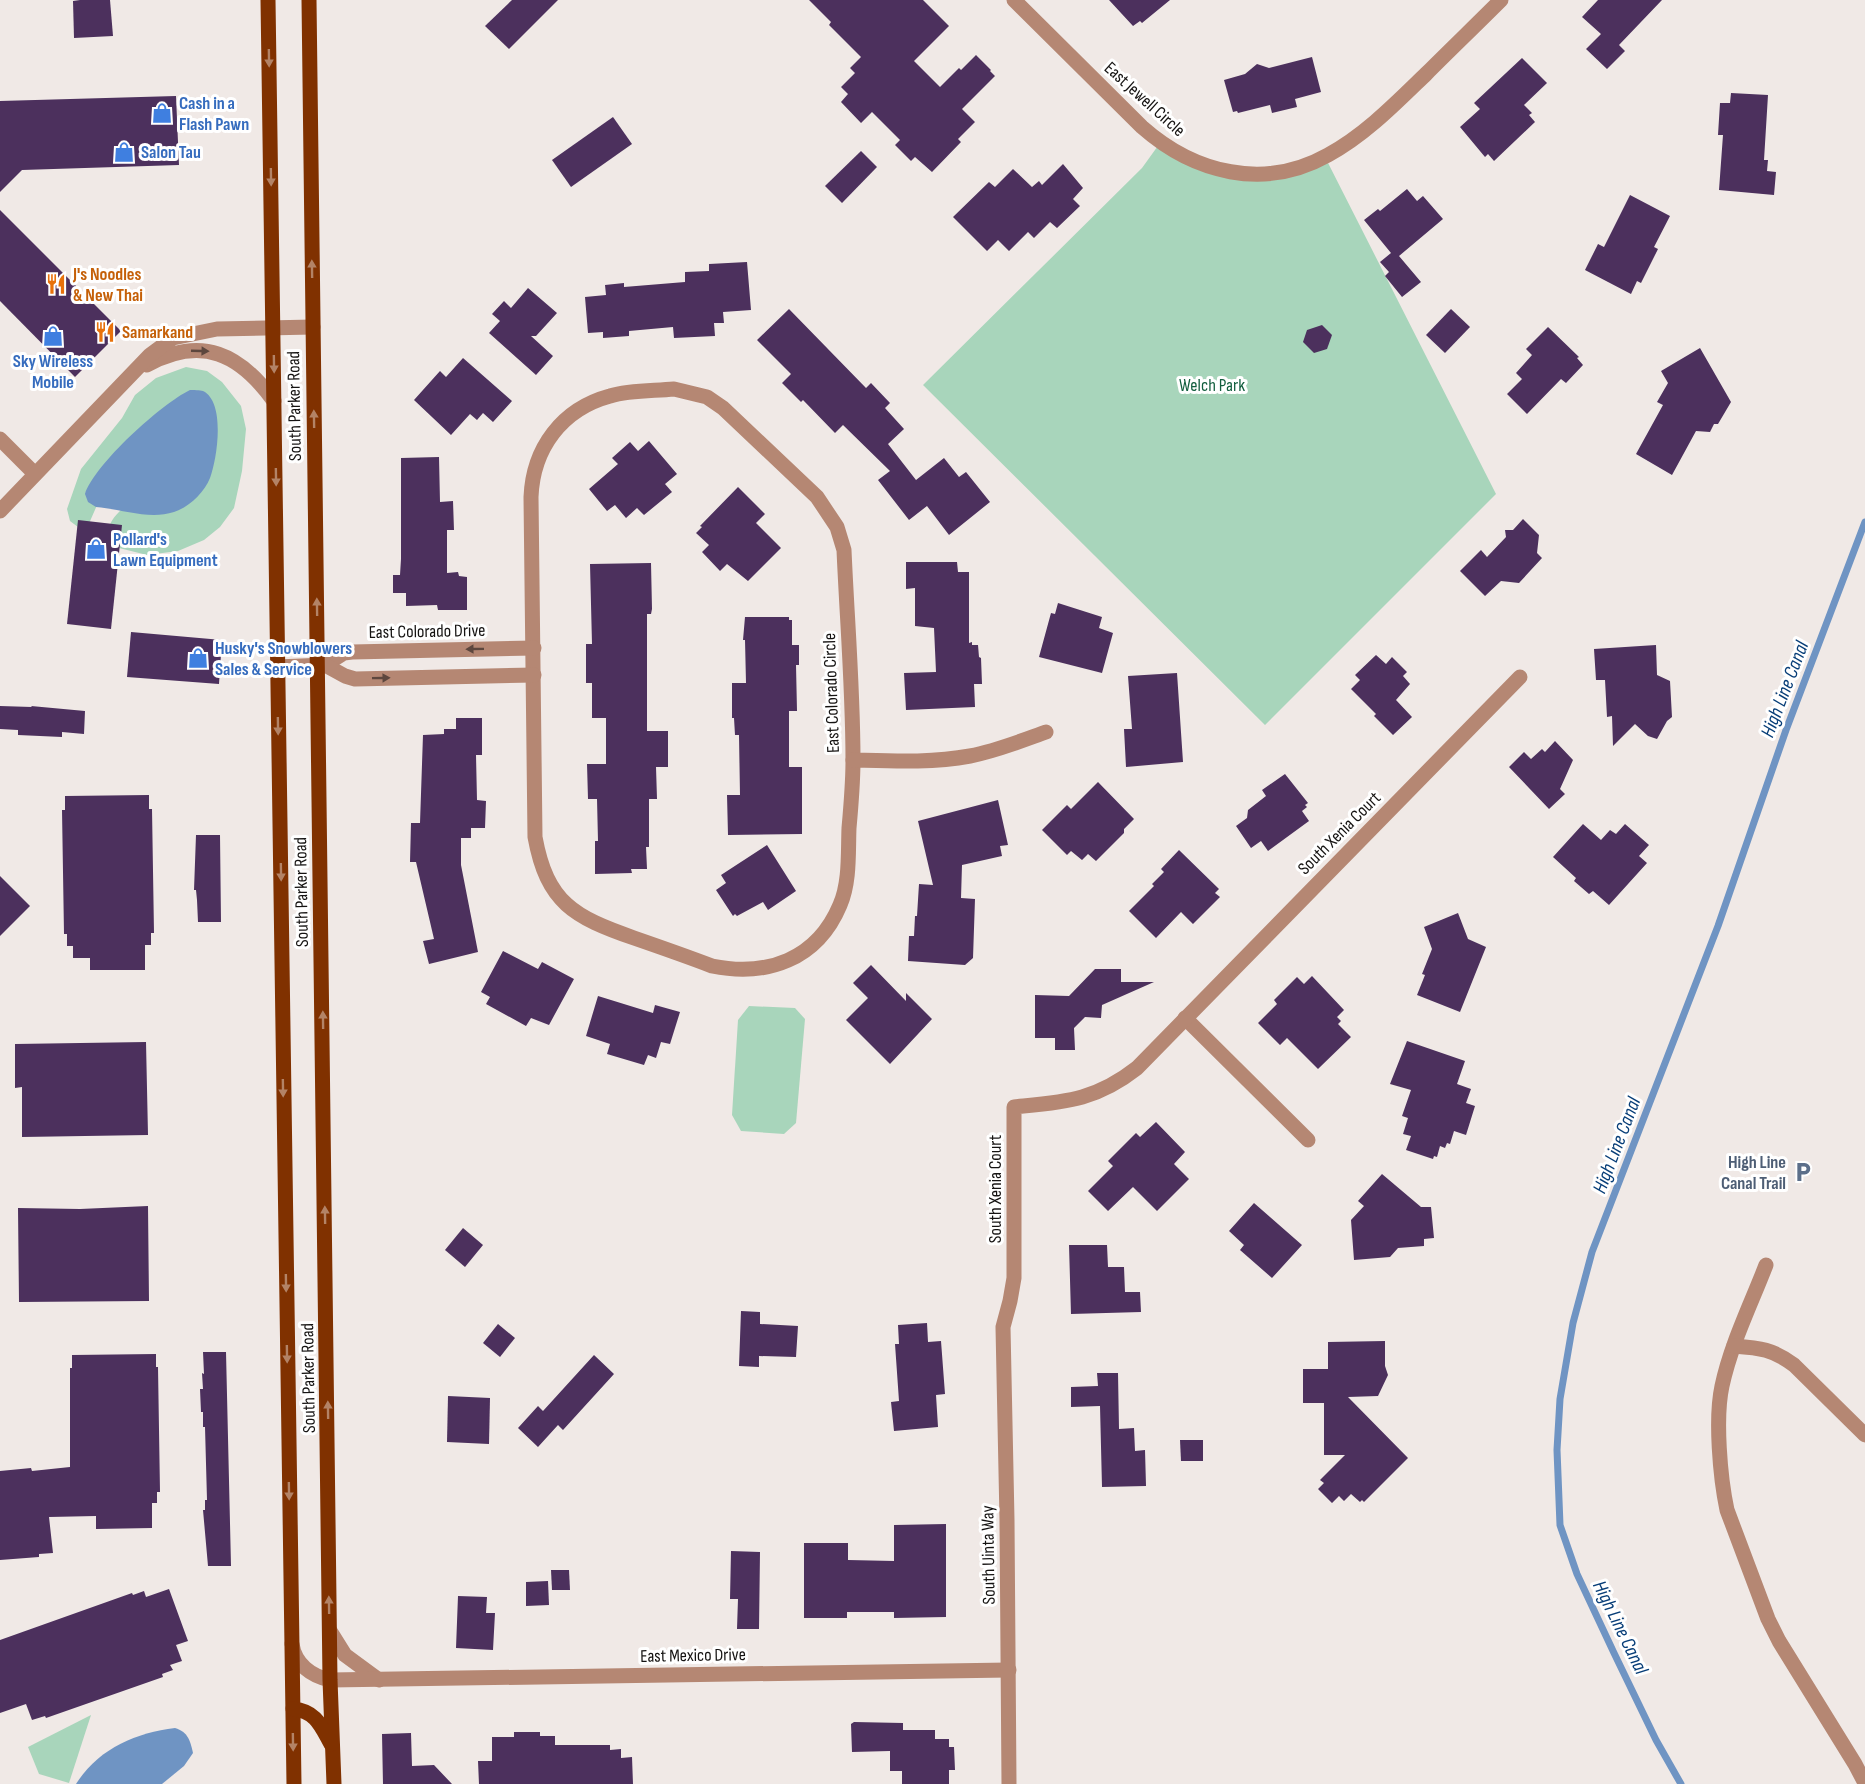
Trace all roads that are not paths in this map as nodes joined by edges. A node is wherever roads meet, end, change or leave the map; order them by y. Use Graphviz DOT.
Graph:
graph roads {
  1 [pos="268,0"];
  2 [pos="309,0"];
  3 [pos="1014,0"];
  4 [pos="1501,0"];
  5 [pos="313,327"];
  6 [pos="273,328"];
  7 [pos="127,378"];
  8 [pos="274,401"];
  9 [pos="0,439"];
  10 [pos="35,474"];
  11 [pos="0,511"];
  12 [pos="534,648"];
  13 [pos="321,665"];
  14 [pos="277,667"];
  15 [pos="534,675"];
  16 [pos="1521,677"];
  17 [pos="1046,732"];
  18 [pos="853,760"];
  19 [pos="1185,1018"];
  20 [pos="1308,1140"];
  21 [pos="1766,1265"];
  22 [pos="1003,1326"];
  23 [pos="1734,1346"];
  24 [pos="1865,1435"];
  25 [pos="330,1631"];
  26 [pos="292,1641"];
  27 [pos="1009,1670"];
  28 [pos="330,1680"];
  29 [pos="379,1680"];
  30 [pos="293,1709"];
  31 [pos="333,1747"];
  32 [pos="1865,1783"];
  33 [pos="294,1784"];
  34 [pos="334,1784"];
  35 [pos="1009,1784"];
  1 -- 6 [label="main road, South Parker Road, one-way"];
  5 -- 2 [label="main road, South Parker Road, one-way"];
  3 -- 4 [label="street, East Jewell Circle"];
  5 -- 6 [label="street"];
  13 -- 5 [label="main road, South Parker Road, one-way"];
  6 -- 7 [label="street"];
  6 -- 8 [label="main road, South Parker Road, one-way"];
  7 -- 8 [label="street, one-way"];
  7 -- 10 [label="street"];
  8 -- 14 [label="main road, South Parker Road, one-way"];
  9 -- 10 [label="street"];
  10 -- 11 [label="street"];
  12 -- 13 [label="street, East Colorado Drive, one-way"];
  12 -- 15 [label="street, East Colorado Circle"];
  12 -- 18 [label="street, East Colorado Circle"];
  13 -- 14 [label="street, East Colorado Drive"];
  13 -- 15 [label="street, East Colorado Drive, one-way"];
  25 -- 13 [label="main road, South Parker Road, one-way"];
  14 -- 26 [label="main road, South Parker Road, one-way"];
  15 -- 18 [label="street, East Colorado Circle"];
  16 -- 19 [label="street, South Xenia Court"];
  17 -- 18 [label="street"];
  19 -- 20 [label="street"];
  19 -- 22 [label="street, South Xenia Court"];
  21 -- 23 [label="street"];
  22 -- 27 [label="street, South Uinta Way"];
  23 -- 24 [label="street"];
  23 -- 32 [label="street"];
  25 -- 28 [label="main road, South Parker Road"];
  25 -- 29 [label="street"];
  26 -- 28 [label="street, East Mexico Drive"];
  26 -- 30 [label="main road, South Parker Road"];
  27 -- 29 [label="street, East Mexico Drive"];
  27 -- 35 [label="street, South Uinta Way"];
  28 -- 29 [label="street, East Mexico Drive"];
  28 -- 31 [label="main road, South Parker Road"];
  30 -- 31 [label="main road"];
  30 -- 33 [label="main road, South Parker Road, one-way"];
  31 -- 34 [label="main road, South Parker Road"];
}
